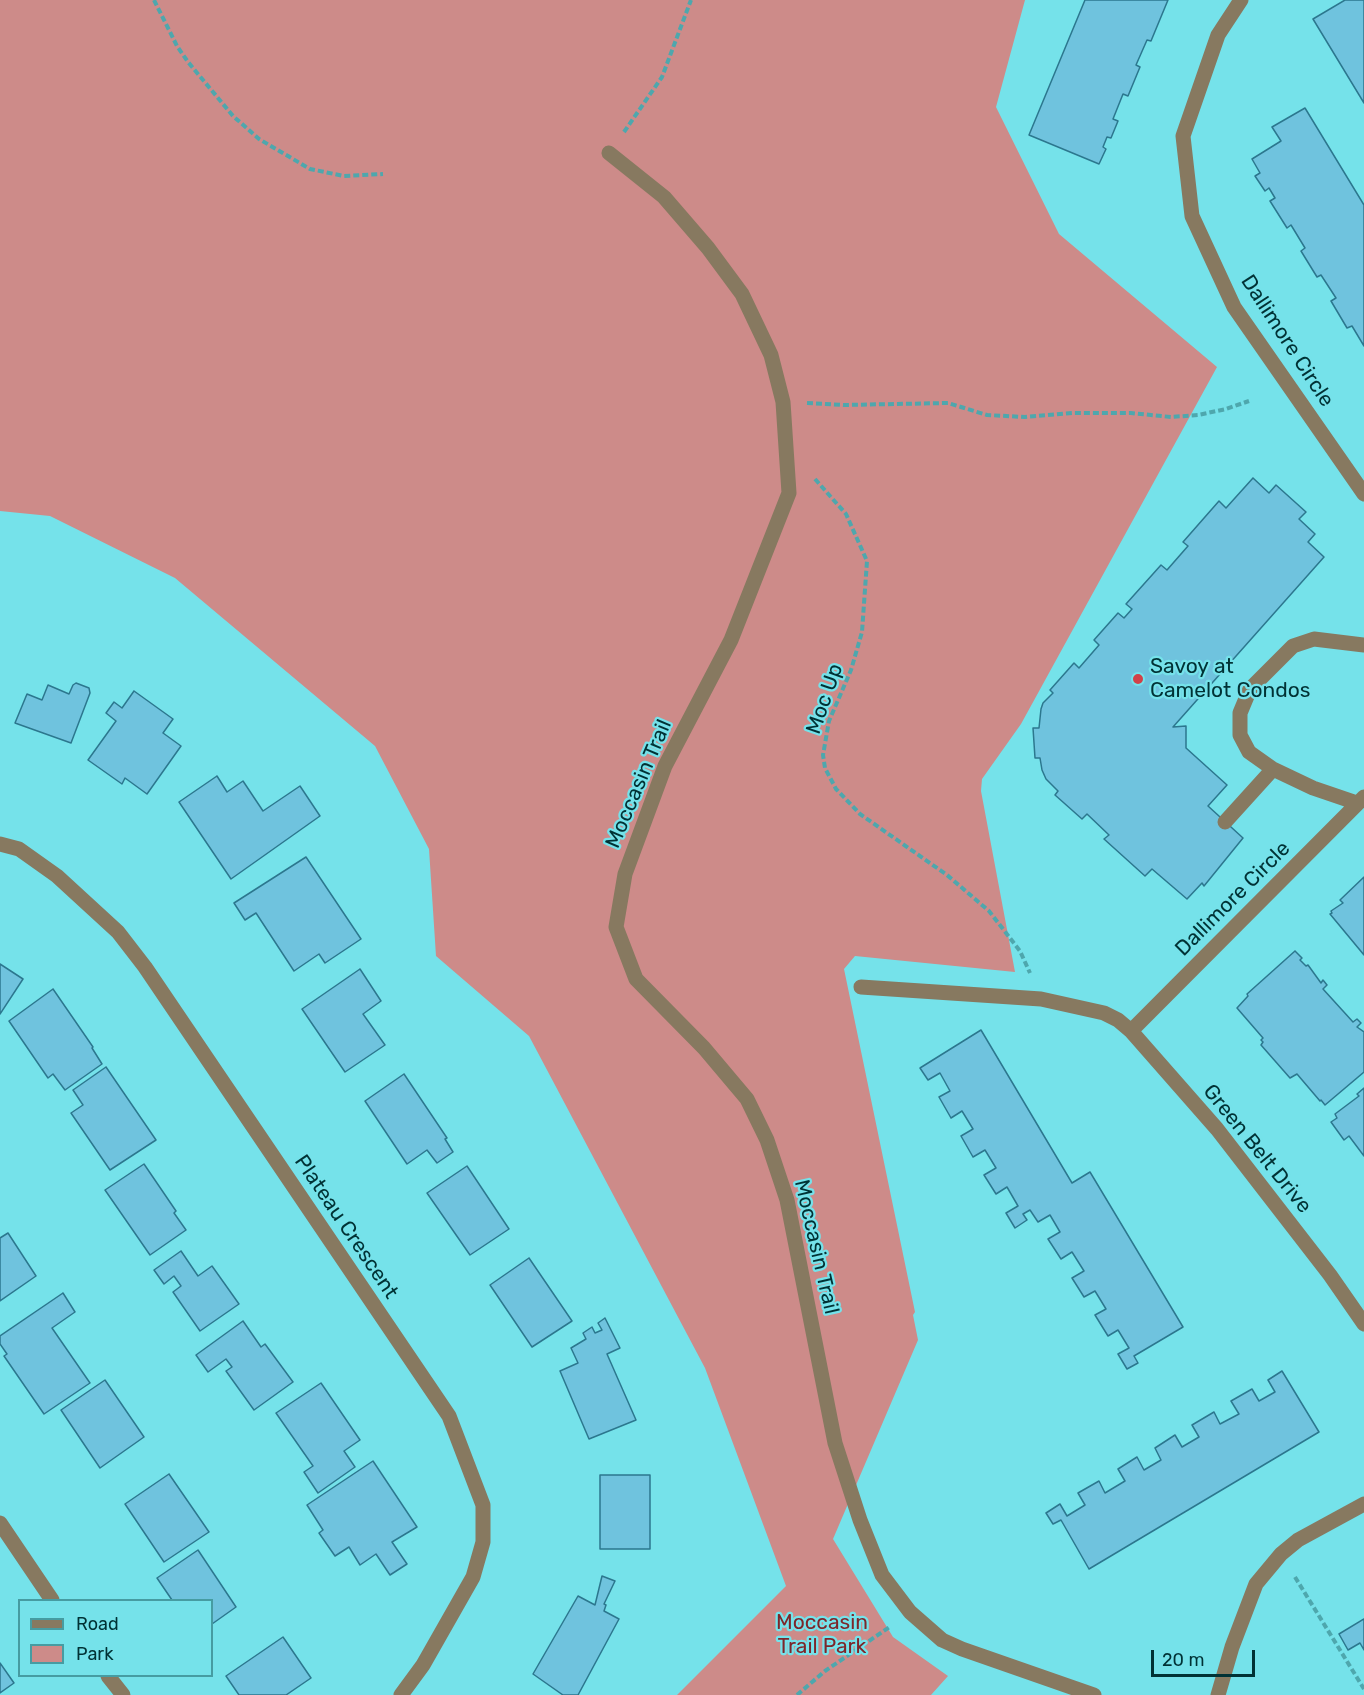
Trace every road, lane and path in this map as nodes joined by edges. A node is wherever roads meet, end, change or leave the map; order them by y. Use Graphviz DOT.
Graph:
graph roads {
  1 [pos="154,0"];
  2 [pos="691,0"];
  3 [pos="1241,0"];
  4 [pos="609,153"];
  5 [pos="383,174"];
  6 [pos="1249,401"];
  7 [pos="783,402"];
  8 [pos="787,455"];
  9 [pos="1364,494"];
  10 [pos="1364,645"];
  11 [pos="1273,769"];
  12 [pos="1361,800"];
  13 [pos="1225,822"];
  14 [pos="0,844"];
  15 [pos="861,987"];
  16 [pos="1041,999"];
  17 [pos="1131,1031"];
  18 [pos="1364,1324"];
  19 [pos="1364,1504"];
  20 [pos="0,1523"];
  21 [pos="51,1599"];
  22 [pos="1309,1599"];
  23 [pos="910,1612"];
  24 [pos="109,1677"];
  25 [pos="1364,1689"];
  26 [pos="123,1695"];
  27 [pos="401,1695"];
  28 [pos="797,1695"];
  29 [pos="1094,1695"];
  30 [pos="1218,1695"];
  1 -- 5 [label="path"];
  2 -- 4 [label="path"];
  3 -- 9 [label="street, Dallimore Circle"];
  4 -- 7 [label="street, Moccasin Trail"];
  6 -- 7 [label="path"];
  7 -- 8 [label="street, Moccasin Trail"];
  8 -- 16 [label="path, Moc Up"];
  8 -- 23 [label="street, Moccasin Trail"];
  10 -- 11 [label="street"];
  11 -- 12 [label="street"];
  11 -- 13 [label="street"];
  12 -- 17 [label="street, Dallimore Circle"];
  14 -- 27 [label="street, Plateau Crescent"];
  15 -- 16 [label="street"];
  16 -- 17 [label="street, Green Belt Drive"];
  17 -- 18 [label="street, Green Belt Drive"];
  19 -- 30 [label="street"];
  20 -- 21 [label="street"];
  22 -- 25 [label="path"];
  23 -- 28 [label="path"];
  23 -- 29 [label="street, Moccasin Trail"];
  24 -- 26 [label="street"];
}
